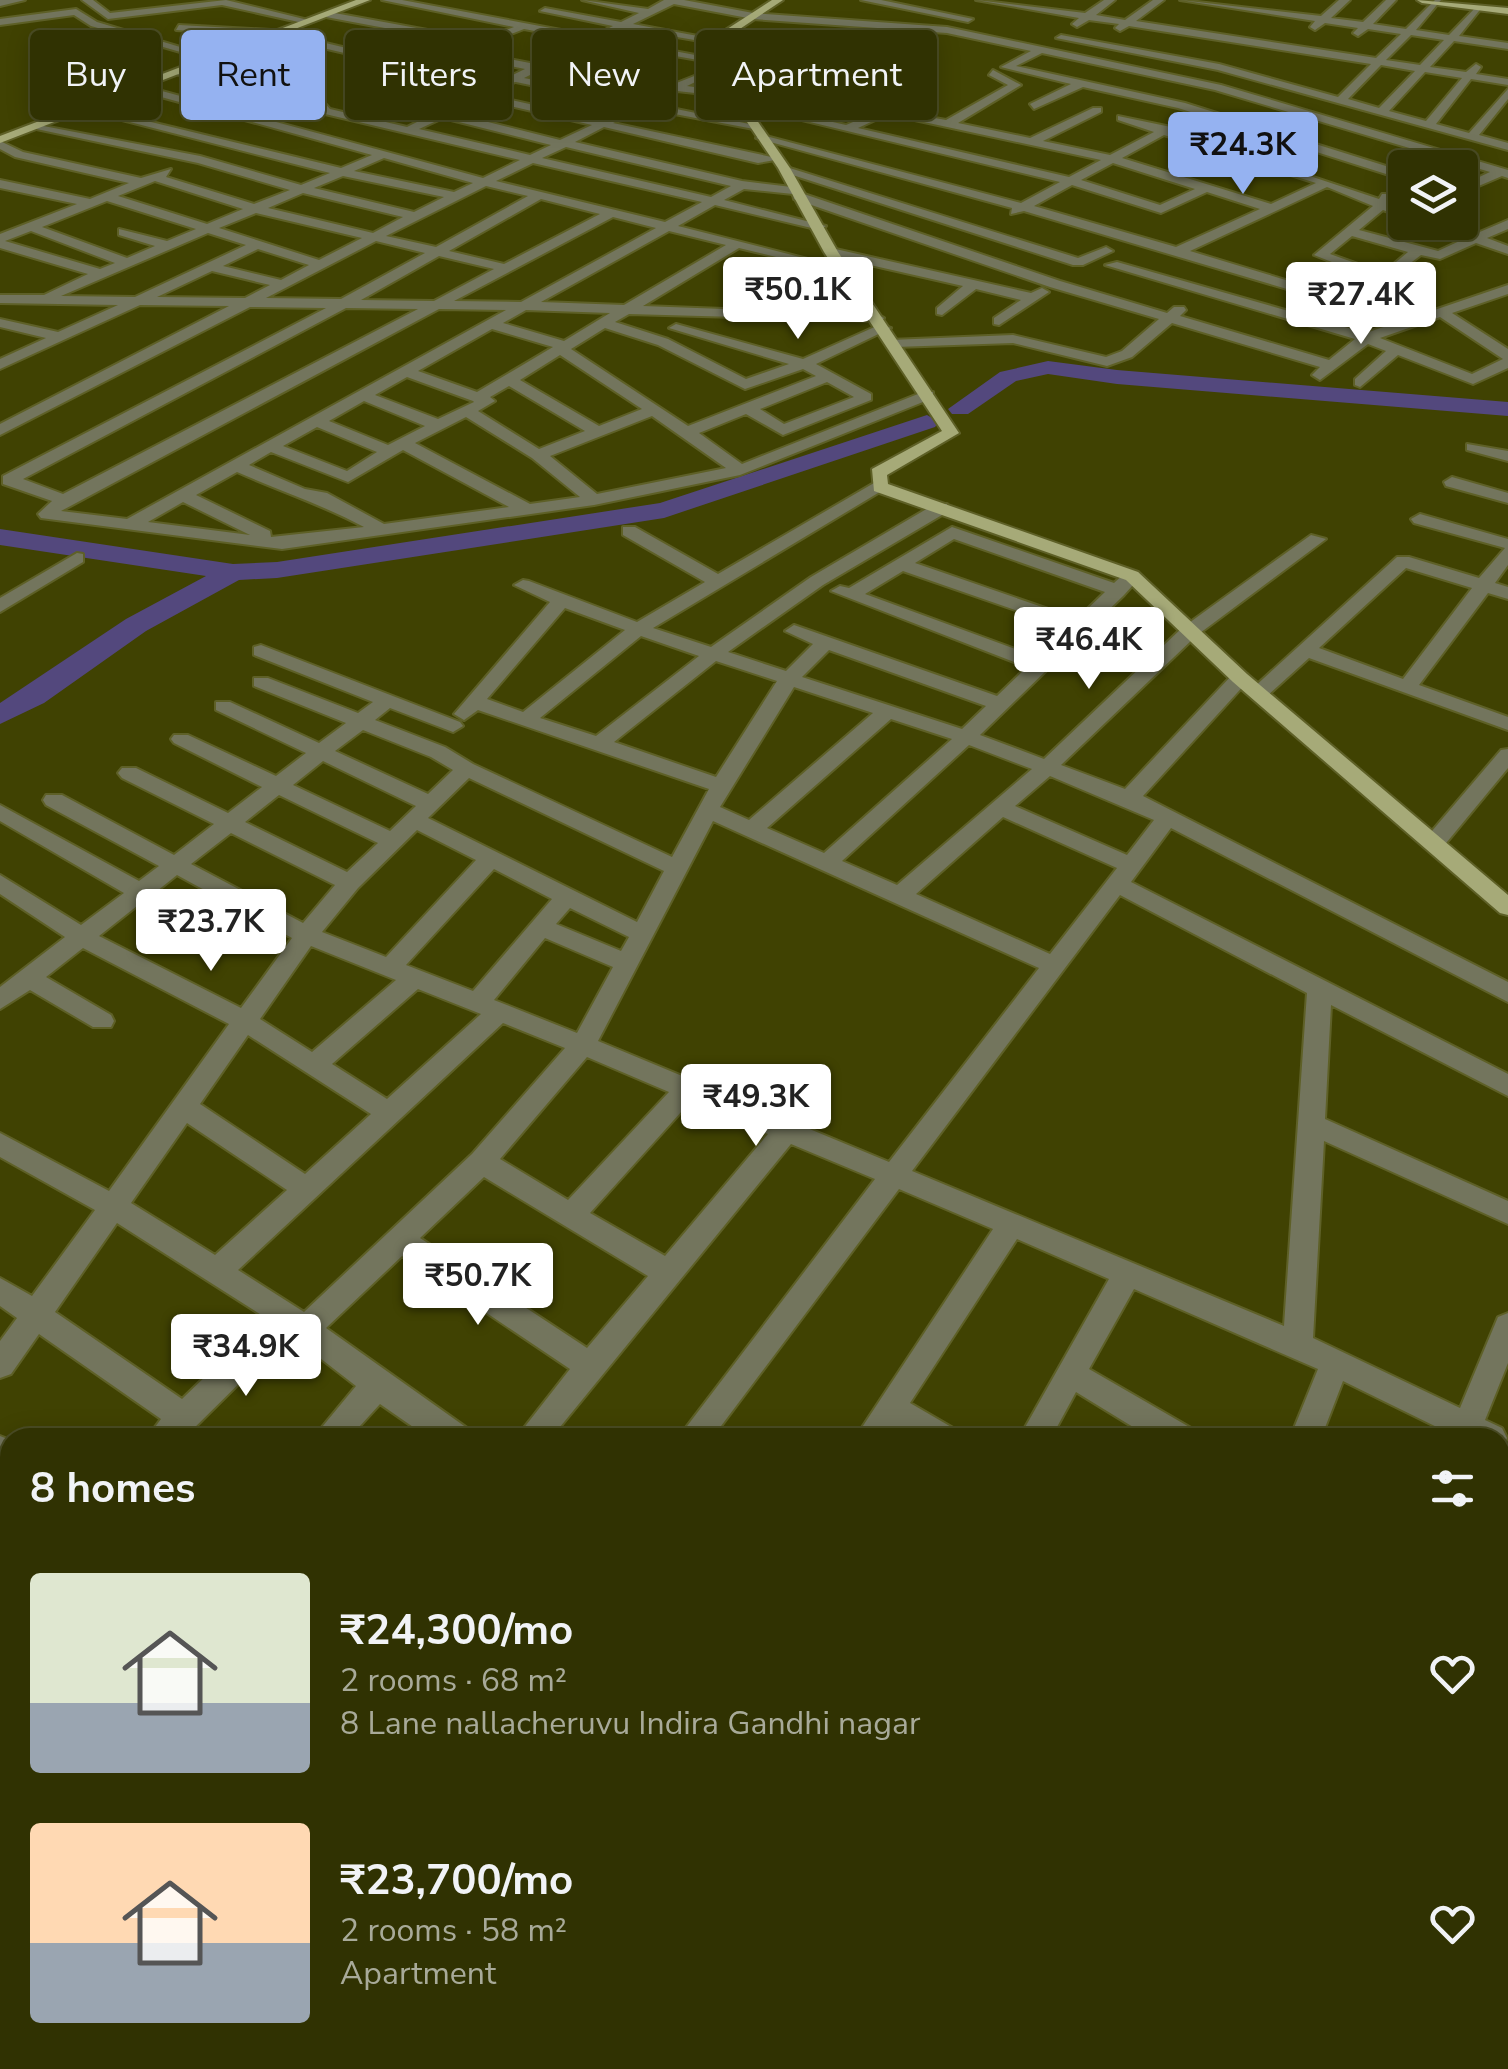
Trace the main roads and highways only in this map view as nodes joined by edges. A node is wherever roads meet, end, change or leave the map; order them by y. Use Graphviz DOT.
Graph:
graph roads {
  1 [pos="364,0"];
  2 [pos="778,0"];
  3 [pos="1422,0"];
  4 [pos="1444,1"];
  5 [pos="338,5"];
  6 [pos="1508,9"];
  7 [pos="282,30"];
  8 [pos="283,30"];
  9 [pos="181,69"];
  10 [pos="181,71"];
  11 [pos="0,139"];
  12 [pos="1508,908"];
  1 -- 5 [label="main road"];
  2 -- 12 [label="main road"];
  3 -- 4 [label="main road"];
  4 -- 6 [label="main road"];
  4 -- 6 [label="main road"];
  5 -- 7 [label="main road"];
  5 -- 8 [label="main road"];
  9 -- 11 [label="main road"];
  10 -- 11 [label="main road"];
}
